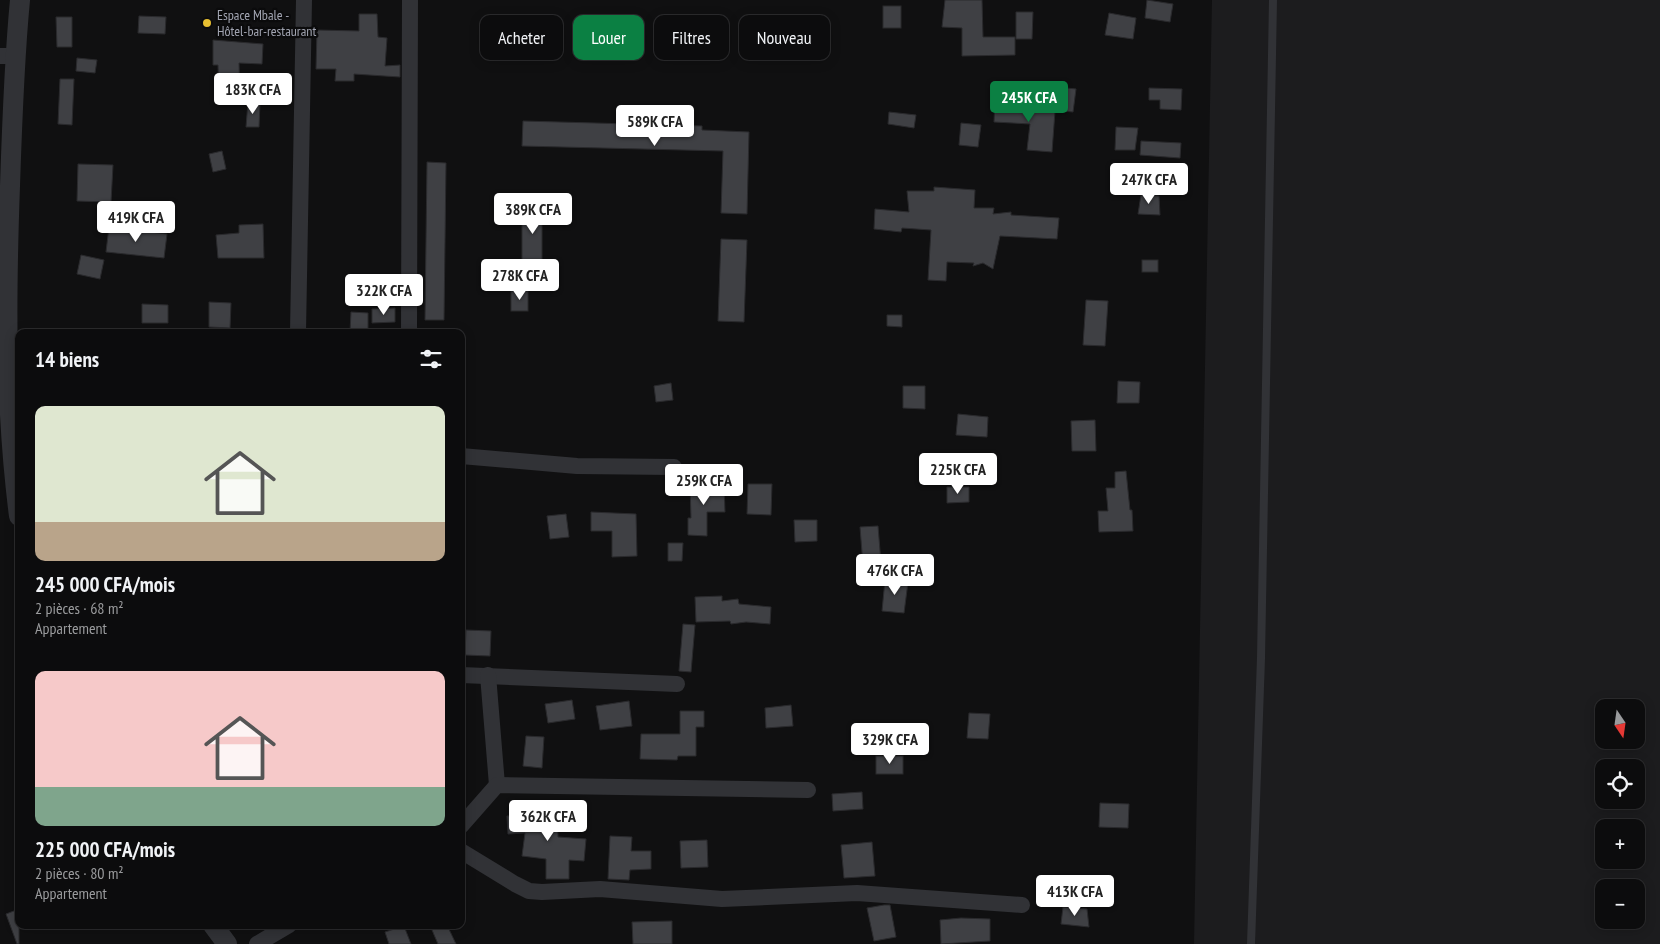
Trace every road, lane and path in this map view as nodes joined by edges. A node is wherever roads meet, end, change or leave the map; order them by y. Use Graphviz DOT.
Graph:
graph roads {
  1 [pos="20,0"];
  2 [pos="304,0"];
  3 [pos="410,0"];
  4 [pos="1273,0"];
  5 [pos="7,56"];
  6 [pos="3,291"];
  7 [pos="298,329"];
  8 [pos="409,329"];
  9 [pos="465,456"];
  10 [pos="15,457"];
  11 [pos="674,467"];
  12 [pos="465,675"];
  13 [pos="488,675"];
  14 [pos="677,684"];
  15 [pos="497,785"];
  16 [pos="808,790"];
  17 [pos="465,821"];
  18 [pos="465,853"];
  19 [pos="1022,905"];
  20 [pos="217,929"];
  21 [pos="282,929"];
  22 [pos="227,944"];
  23 [pos="258,944"];
  24 [pos="1251,944"];
  1 -- 5 [label="street"];
  2 -- 7 [label="street"];
  3 -- 8 [label="street"];
  4 -- 24 [label="lane"];
  5 -- 6 [label="street"];
  6 -- 10 [label="street"];
  9 -- 11 [label="street"];
  12 -- 13 [label="street"];
  13 -- 14 [label="street"];
  13 -- 15 [label="street"];
  15 -- 16 [label="street"];
  15 -- 17 [label="street"];
  18 -- 19 [label="street"];
  20 -- 22 [label="street"];
  21 -- 23 [label="street"];
}
